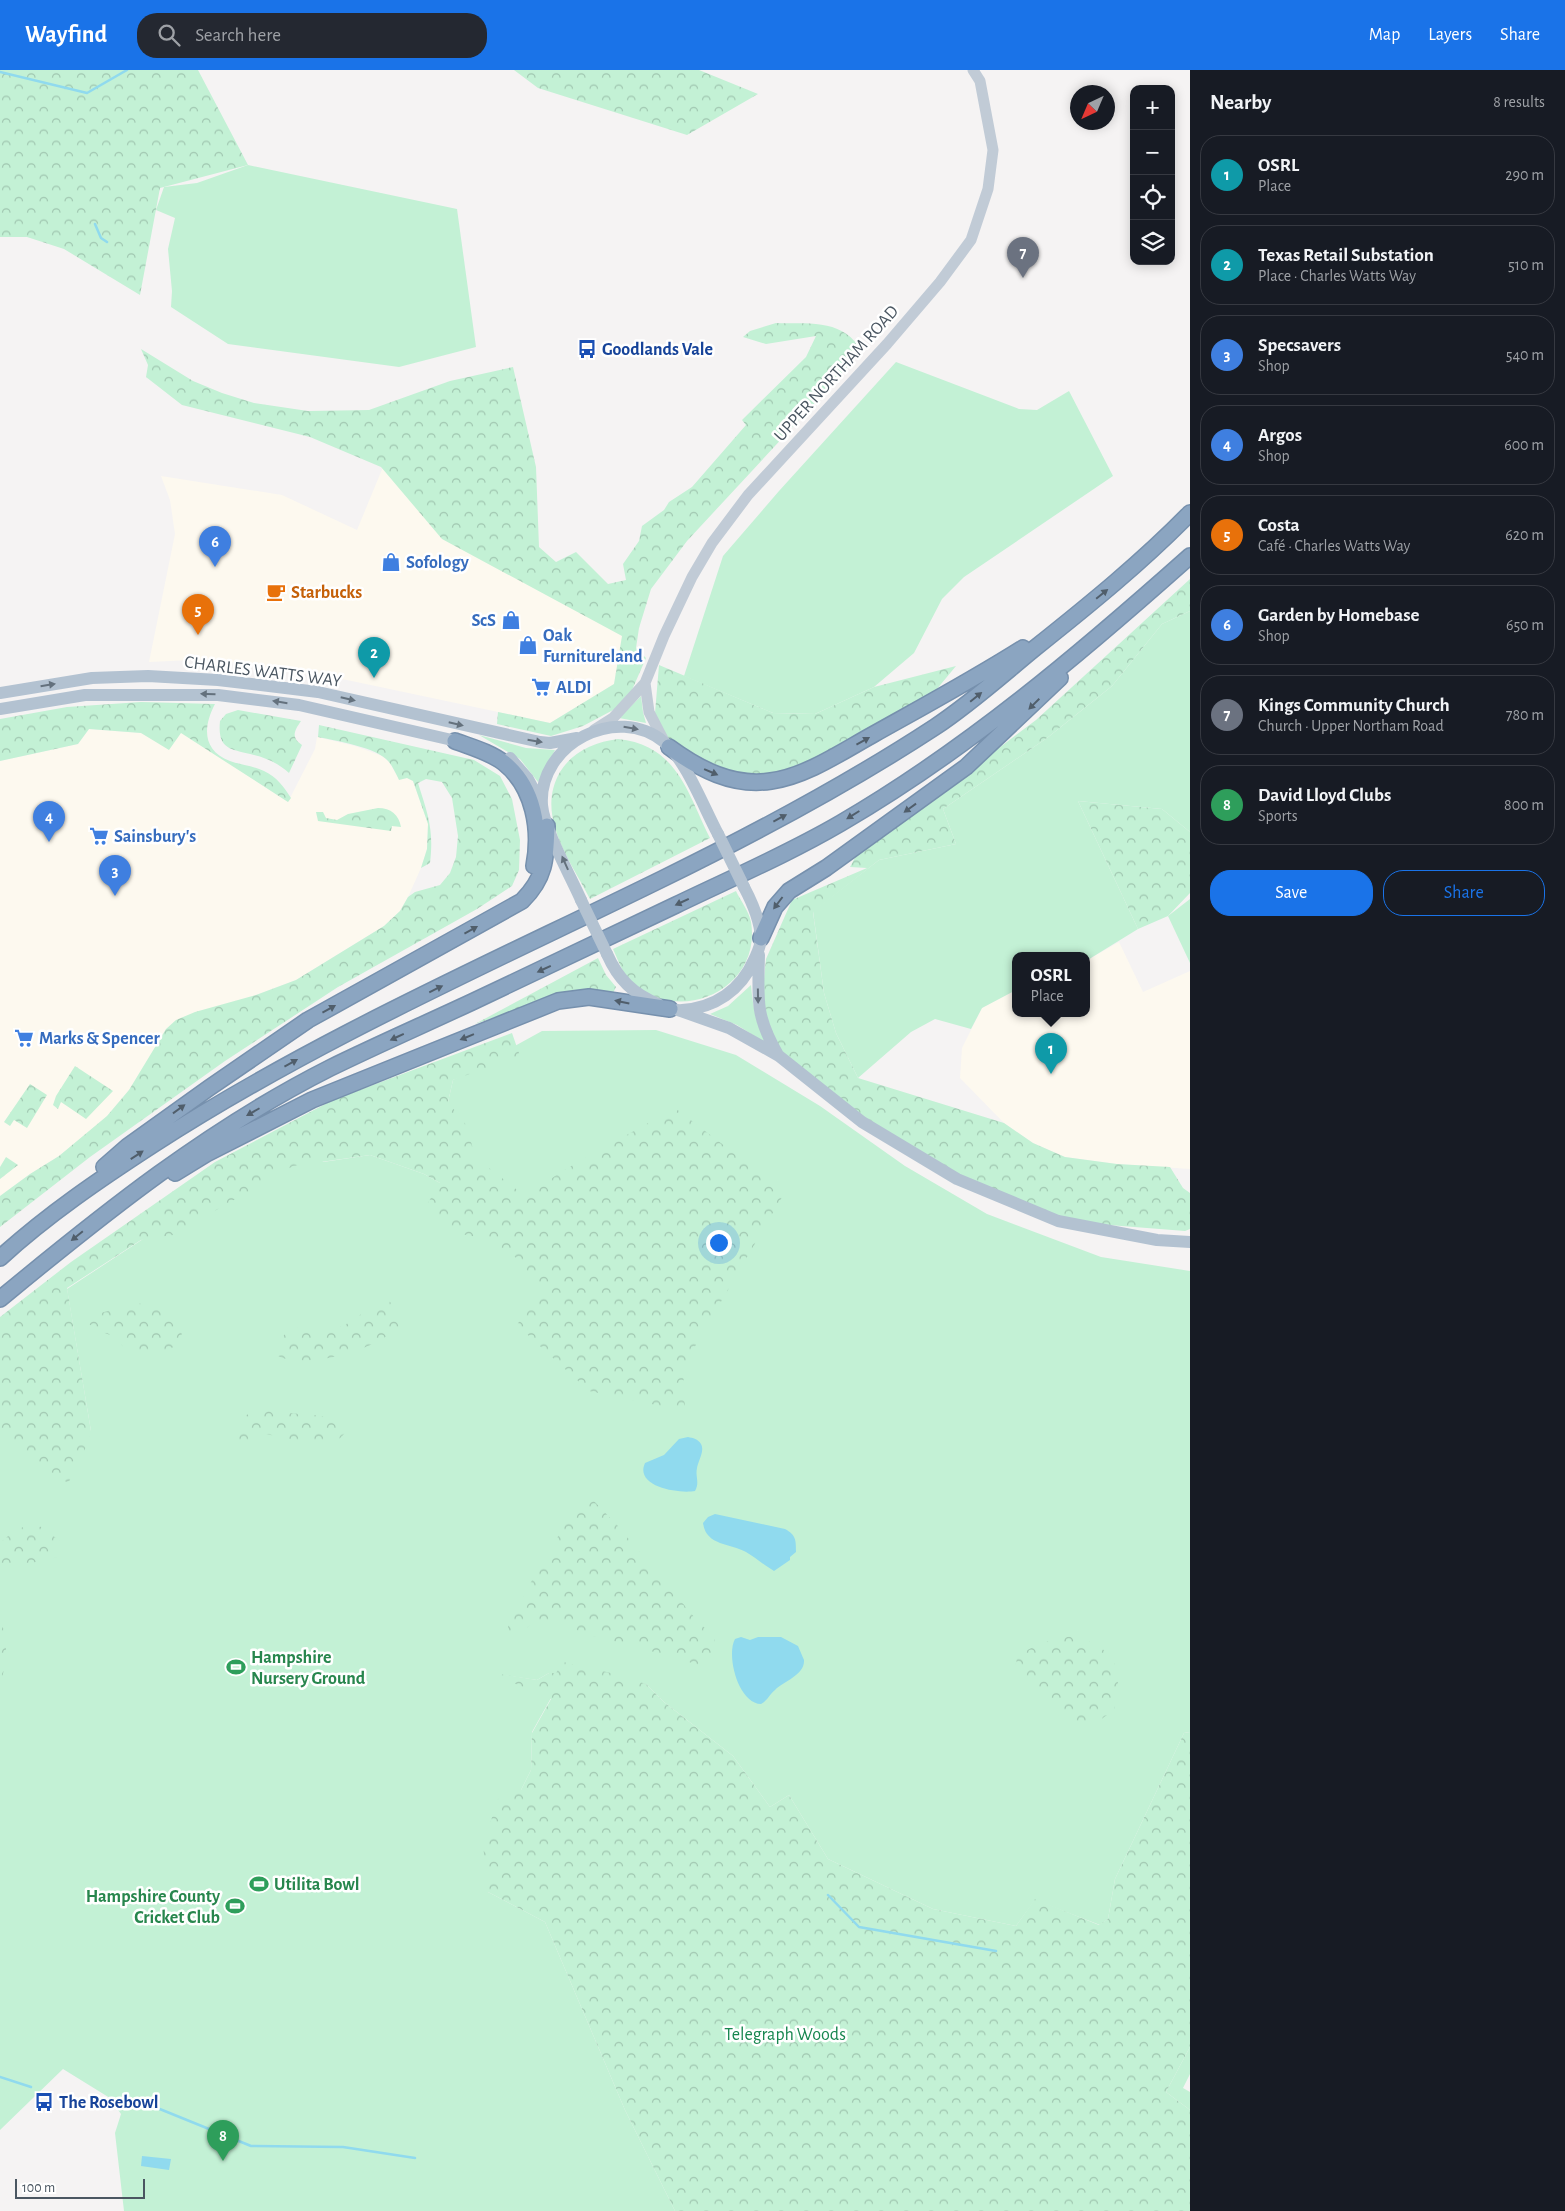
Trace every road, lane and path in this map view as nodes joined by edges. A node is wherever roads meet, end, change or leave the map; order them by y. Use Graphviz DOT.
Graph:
graph roads {
  1 [pos="973,70"];
  2 [pos="1190,513"];
  3 [pos="1190,556"];
  4 [pos="1077,615"];
  5 [pos="1118,620"];
  6 [pos="645,683"];
  7 [pos="0,693"];
  8 [pos="0,709"];
  9 [pos="594,730"];
  10 [pos="577,738"];
  11 [pos="455,741"];
  12 [pos="667,745"];
  13 [pos="542,805"];
  14 [pos="547,826"];
  15 [pos="498,914"];
  16 [pos="760,943"];
  17 [pos="674,1010"];
  18 [pos="779,1056"];
  19 [pos="98,1218"];
  20 [pos="33,1228"];
  21 [pos="1190,1242"];
  22 [pos="0,1258"];
  23 [pos="0,1299"];
  1 -- 6 [label="main road, UPPER NORTHAM ROAD"];
  4 -- 2 [label="highway, one-way"];
  3 -- 5 [label="highway"];
  12 -- 4 [label="highway, one-way"];
  20 -- 4 [label="highway, one-way"];
  5 -- 16 [label="highway, one-way"];
  5 -- 19 [label="highway, one-way"];
  6 -- 9 [label="main road, UPPER NORTHAM ROAD"];
  6 -- 12 [label="main road"];
  7 -- 10 [label="main road, CHARLES WATTS WAY, one-way"];
  11 -- 8 [label="main road, CHARLES WATTS WAY, one-way"];
  9 -- 10 [label="main road"];
  9 -- 12 [label="main road, one-way"];
  10 -- 13 [label="main road"];
  11 -- 13 [label="main road, CHARLES WATTS WAY"];
  11 -- 15 [label="highway"];
  12 -- 16 [label="main road, bridge"];
  13 -- 14 [label="main road"];
  14 -- 15 [label="highway"];
  17 -- 14 [label="main road, one-way, bridge"];
  20 -- 15 [label="highway, one-way"];
  16 -- 17 [label="main road"];
  16 -- 18 [label="main road, one-way"];
  17 -- 18 [label="main road"];
  17 -- 19 [label="highway, one-way"];
  18 -- 21 [label="main road"];
  19 -- 23 [label="highway, one-way"];
  20 -- 22 [label="highway"];
}
